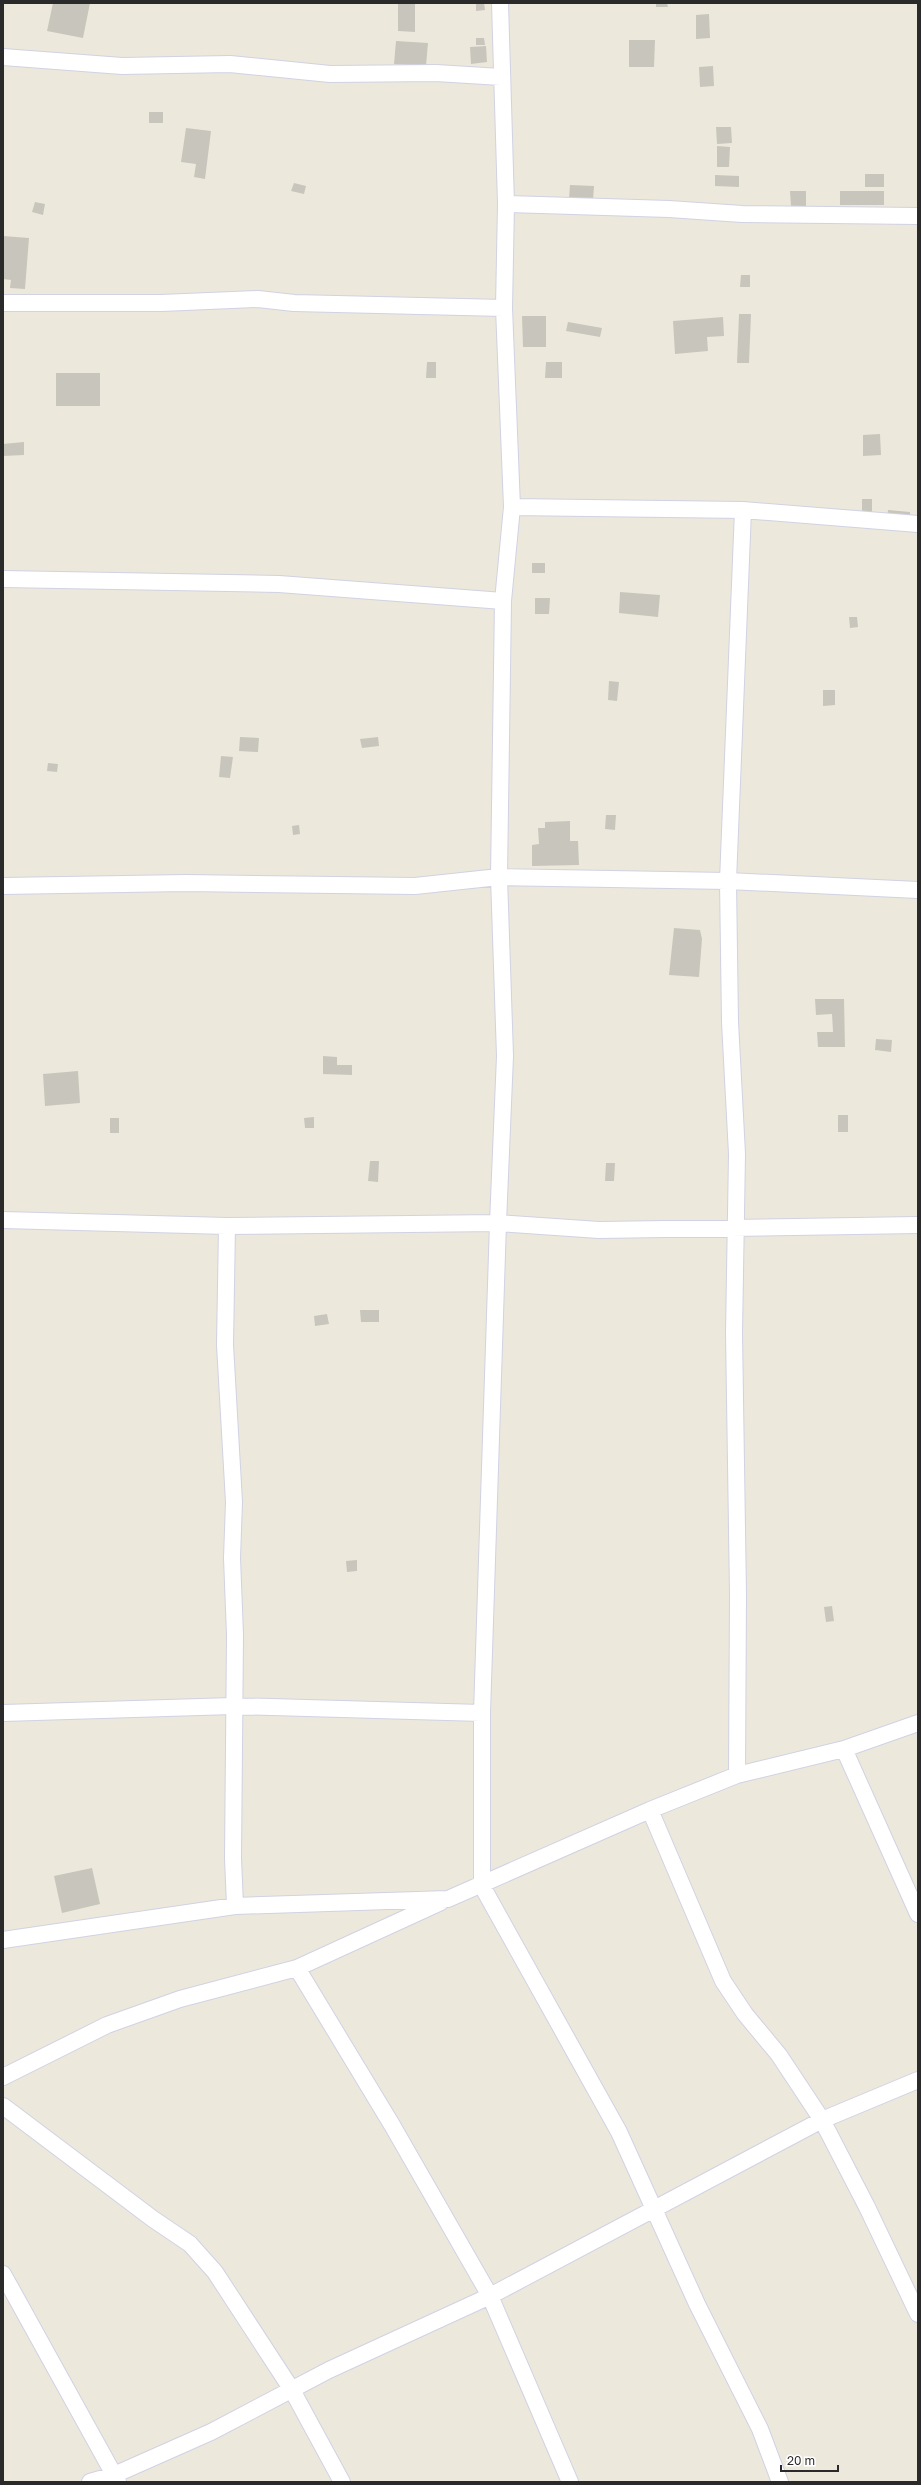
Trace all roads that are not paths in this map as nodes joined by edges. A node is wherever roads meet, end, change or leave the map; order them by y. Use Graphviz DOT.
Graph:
graph roads {
  1 [pos="500,3"];
  2 [pos="3,57"];
  3 [pos="501,77"];
  4 [pos="506,204"];
  5 [pos="918,216"];
  6 [pos="3,303"];
  7 [pos="504,308"];
  8 [pos="512,507"];
  9 [pos="744,510"];
  10 [pos="918,524"];
  11 [pos="3,578"];
  12 [pos="503,601"];
  13 [pos="499,877"];
  14 [pos="728,881"];
  15 [pos="3,886"];
  16 [pos="918,890"];
  17 [pos="3,1220"];
  18 [pos="498,1224"];
  19 [pos="918,1225"];
  20 [pos="228,1226"];
  21 [pos="736,1227"];
  22 [pos="233,1706"];
  23 [pos="3,1713"];
  24 [pos="482,1713"];
  25 [pos="918,1723"];
  26 [pos="844,1749"];
  27 [pos="737,1775"];
  28 [pos="650,1810"];
  29 [pos="482,1886"];
  30 [pos="448,1899"];
  31 [pos="235,1906"];
  32 [pos="918,1914"];
  33 [pos="3,1940"];
  34 [pos="297,1968"];
  35 [pos="3,2077"];
  36 [pos="918,2080"];
  37 [pos="3,2106"];
  38 [pos="822,2120"];
  39 [pos="654,2208"];
  40 [pos="3,2274"];
  41 [pos="490,2296"];
  42 [pos="918,2314"];
  43 [pos="292,2390"];
  44 [pos="116,2478"];
  45 [pos="90,2482"];
  46 [pos="342,2482"];
  47 [pos="570,2482"];
  48 [pos="780,2482"];
  1 -- 3 [label="street"];
  2 -- 3 [label="street"];
  3 -- 4 [label="street"];
  4 -- 5 [label="street"];
  4 -- 7 [label="street"];
  6 -- 7 [label="street"];
  7 -- 8 [label="street"];
  8 -- 9 [label="street"];
  8 -- 12 [label="street"];
  9 -- 10 [label="street"];
  9 -- 14 [label="street"];
  11 -- 12 [label="street"];
  12 -- 13 [label="street"];
  13 -- 14 [label="street"];
  13 -- 15 [label="street"];
  13 -- 18 [label="street"];
  14 -- 16 [label="street"];
  14 -- 21 [label="street"];
  17 -- 20 [label="street"];
  18 -- 20 [label="street"];
  18 -- 21 [label="street"];
  18 -- 24 [label="street"];
  19 -- 21 [label="street"];
  20 -- 22 [label="street"];
  21 -- 27 [label="street"];
  22 -- 23 [label="street"];
  22 -- 24 [label="street"];
  22 -- 31 [label="street"];
  24 -- 29 [label="street"];
  25 -- 26 [label="street"];
  26 -- 27 [label="street"];
  26 -- 32 [label="street"];
  27 -- 28 [label="street"];
  28 -- 29 [label="street"];
  28 -- 38 [label="street"];
  29 -- 30 [label="street"];
  29 -- 39 [label="street"];
  30 -- 31 [label="street"];
  30 -- 34 [label="street"];
  31 -- 33 [label="street"];
  34 -- 35 [label="street"];
  34 -- 41 [label="street"];
  36 -- 38 [label="street"];
  37 -- 43 [label="street"];
  38 -- 39 [label="street"];
  38 -- 42 [label="street"];
  39 -- 41 [label="street"];
  39 -- 48 [label="street"];
  40 -- 44 [label="street"];
  41 -- 43 [label="street"];
  41 -- 47 [label="street"];
  43 -- 44 [label="street"];
  43 -- 46 [label="street"];
  44 -- 45 [label="street"];
}
